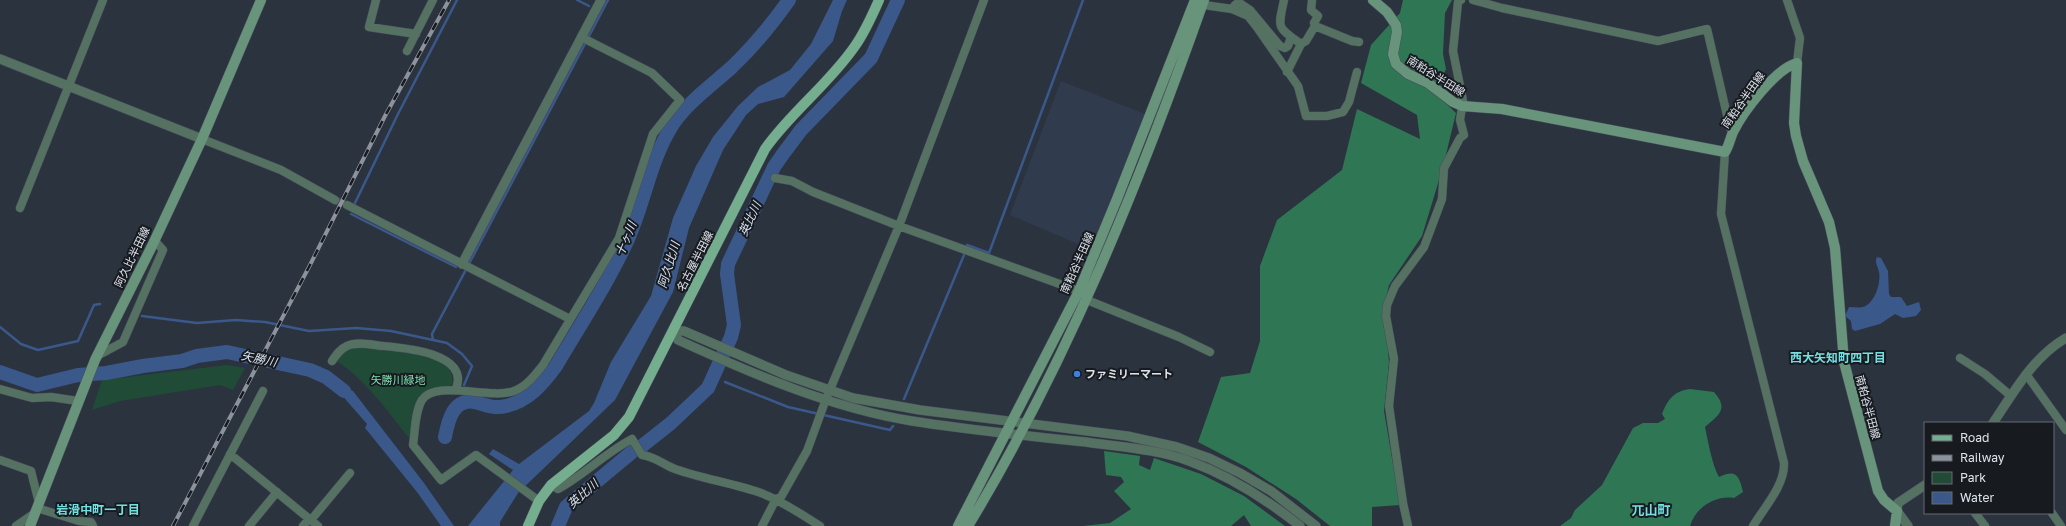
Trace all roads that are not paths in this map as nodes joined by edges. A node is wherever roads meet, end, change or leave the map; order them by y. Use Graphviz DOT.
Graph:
graph roads {
  1 [pos="103,0"];
  2 [pos="261,0"];
  3 [pos="376,0"];
  4 [pos="433,0"];
  5 [pos="601,0"];
  6 [pos="879,0"];
  7 [pos="984,0"];
  8 [pos="1284,0"];
  9 [pos="1312,0"];
  10 [pos="1373,0"];
  11 [pos="1461,0"];
  12 [pos="1473,0"];
  13 [pos="1787,0"];
  14 [pos="1239,1"];
  15 [pos="1199,2"];
  16 [pos="1382,4"];
  17 [pos="1232,9"];
  18 [pos="1315,26"];
  19 [pos="416,34"];
  20 [pos="581,37"];
  21 [pos="1291,37"];
  22 [pos="1359,42"];
  23 [pos="1301,44"];
  24 [pos="407,51"];
  25 [pos="0,58"];
  26 [pos="1797,63"];
  27 [pos="1288,72"];
  28 [pos="1357,72"];
  29 [pos="69,86"];
  30 [pos="1462,106"];
  31 [pos="1734,131"];
  32 [pos="202,139"];
  33 [pos="1725,152"];
  34 [pos="775,178"];
  35 [pos="335,200"];
  36 [pos="347,205"];
  37 [pos="20,208"];
  38 [pos="899,226"];
  39 [pos="154,240"];
  40 [pos="462,264"];
  41 [pos="1078,291"];
  42 [pos="1086,300"];
  43 [pos="570,319"];
  44 [pos="673,332"];
  45 [pos="2066,338"];
  46 [pos="1210,352"];
  47 [pos="96,358"];
  48 [pos="1960,358"];
  49 [pos="332,361"];
  50 [pos="2026,374"];
  51 [pos="0,389"];
  52 [pos="456,389"];
  53 [pos="262,391"];
  54 [pos="828,395"];
  55 [pos="2011,396"];
  56 [pos="78,402"];
  57 [pos="1012,422"];
  58 [pos="1994,422"];
  59 [pos="1026,423"];
  60 [pos="2066,430"];
  61 [pos="1007,433"];
  62 [pos="1020,435"];
  63 [pos="230,454"];
  64 [pos="0,460"];
  65 [pos="350,473"];
  66 [pos="551,485"];
  67 [pos="1924,486"];
  68 [pos="277,492"];
  69 [pos="776,499"];
  70 [pos="539,501"];
  71 [pos="37,508"];
  72 [pos="1897,511"];
  73 [pos="1976,514"];
  74 [pos="2053,514"];
  75 [pos="310,519"];
  76 [pos="16,526"];
  77 [pos="30,526"];
  78 [pos="93,526"];
  79 [pos="193,526"];
  80 [pos="249,526"];
  81 [pos="303,526"];
  82 [pos="318,526"];
  83 [pos="528,526"];
  84 [pos="762,526"];
  85 [pos="820,526"];
  86 [pos="958,526"];
  87 [pos="968,526"];
  88 [pos="1300,526"];
  89 [pos="1316,526"];
  90 [pos="1408,526"];
  91 [pos="1753,526"];
  92 [pos="1895,526"];
  93 [pos="1908,526"];
  94 [pos="1985,526"];
  95 [pos="2061,526"];
  1 -- 29 [label="street"];
  2 -- 32 [label="main road, 阿久比半田線"];
  3 -- 19 [label="street"];
  4 -- 19 [label="street"];
  5 -- 20 [label="street"];
  6 -- 44 [label="main road, 名古屋半田線"];
  7 -- 38 [label="street"];
  8 -- 21 [label="street"];
  9 -- 18 [label="street"];
  10 -- 16 [label="main road, 南粕谷半田線"];
  11 -- 30 [label="street"];
  12 -- 31 [label="street"];
  13 -- 26 [label="street"];
  14 -- 17 [label="street"];
  14 -- 21 [label="street"];
  15 -- 17 [label="street"];
  15 -- 41 [label="main road, 南粕谷半田線"];
  15 -- 42 [label="main road, 南粕谷半田線"];
  16 -- 30 [label="main road, 南粕谷半田線"];
  17 -- 27 [label="street"];
  18 -- 22 [label="street"];
  18 -- 23 [label="street"];
  19 -- 24 [label="street"];
  20 -- 40 [label="street"];
  20 -- 43 [label="street"];
  21 -- 23 [label="street"];
  23 -- 27 [label="street"];
  25 -- 29 [label="street"];
  26 -- 31 [label="main road, 南粕谷半田線"];
  26 -- 72 [label="main road, 南粕谷半田線"];
  27 -- 28 [label="street"];
  29 -- 32 [label="street"];
  29 -- 37 [label="street"];
  30 -- 33 [label="main road, 南粕谷半田線"];
  30 -- 90 [label="street"];
  31 -- 33 [label="main road, 南粕谷半田線"];
  32 -- 35 [label="street"];
  32 -- 39 [label="main road, 阿久比半田線"];
  33 -- 91 [label="street"];
  34 -- 38 [label="street"];
  36 -- 40 [label="street"];
  38 -- 41 [label="street"];
  38 -- 54 [label="street"];
  39 -- 47 [label="main road, 阿久比半田線"];
  39 -- 47 [label="street"];
  40 -- 43 [label="street"];
  41 -- 57 [label="main road, 南粕谷半田線"];
  42 -- 46 [label="street"];
  42 -- 59 [label="main road, 南粕谷半田線"];
  43 -- 52 [label="street"];
  44 -- 54 [label="street"];
  44 -- 54 [label="street"];
  44 -- 66 [label="main road, 名古屋半田線"];
  45 -- 50 [label="street"];
  47 -- 56 [label="main road, 阿久比半田線"];
  48 -- 55 [label="street"];
  49 -- 52 [label="street"];
  50 -- 55 [label="street"];
  50 -- 60 [label="street"];
  51 -- 56 [label="street"];
  52 -- 70 [label="street"];
  53 -- 63 [label="street"];
  54 -- 57 [label="street"];
  54 -- 61 [label="street"];
  54 -- 69 [label="street"];
  55 -- 58 [label="street"];
  56 -- 71 [label="main road, 阿久比半田線"];
  57 -- 59 [label="street"];
  57 -- 61 [label="main road, 南粕谷半田線"];
  59 -- 62 [label="main road, 南粕谷半田線"];
  59 -- 89 [label="street"];
  61 -- 62 [label="street"];
  61 -- 86 [label="main road, 南粕谷半田線"];
  62 -- 87 [label="main road, 南粕谷半田線"];
  62 -- 88 [label="street"];
  63 -- 68 [label="street"];
  63 -- 79 [label="street"];
  64 -- 71 [label="street"];
  65 -- 75 [label="street"];
  66 -- 69 [label="street"];
  66 -- 70 [label="main road, 名古屋半田線"];
  67 -- 72 [label="street"];
  68 -- 75 [label="street"];
  68 -- 80 [label="street"];
  69 -- 84 [label="street"];
  69 -- 85 [label="street"];
  70 -- 83 [label="main road, 名古屋半田線"];
  71 -- 76 [label="street"];
  71 -- 77 [label="main road, 阿久比半田線"];
  71 -- 78 [label="street"];
  72 -- 92 [label="main road"];
  72 -- 93 [label="street"];
  73 -- 94 [label="street"];
  74 -- 95 [label="street"];
  75 -- 81 [label="street"];
  75 -- 82 [label="street"];
}
